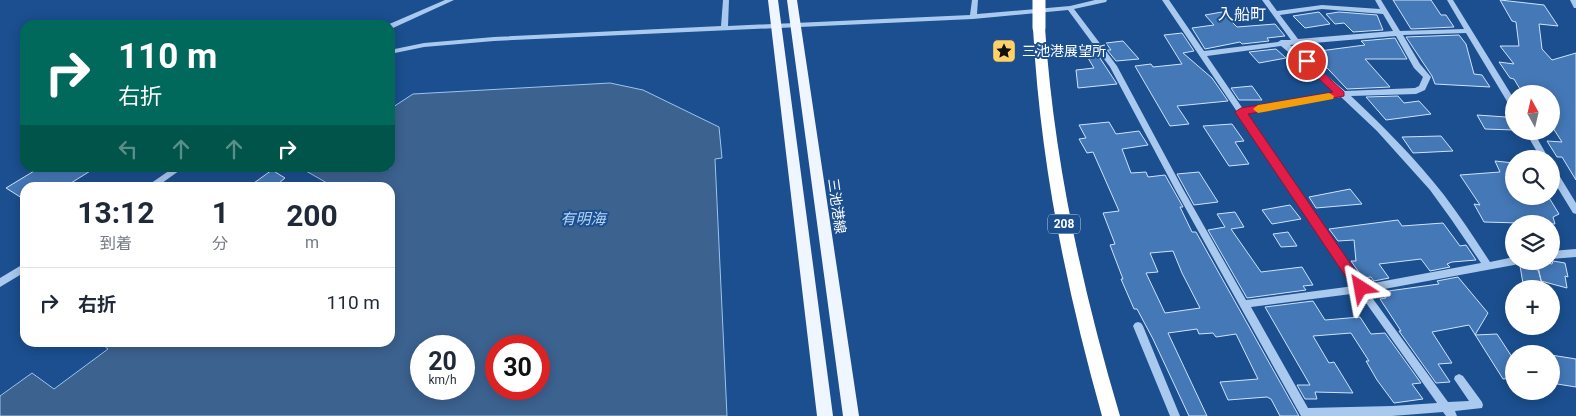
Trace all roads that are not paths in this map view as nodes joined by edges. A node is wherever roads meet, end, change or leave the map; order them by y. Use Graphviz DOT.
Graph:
graph roads {
  1 [pos="451,0"];
  2 [pos="726,0"];
  3 [pos="773,0"];
  4 [pos="792,0"];
  5 [pos="975,0"];
  6 [pos="1038,0"];
  7 [pos="1104,0"];
  8 [pos="1165,0"];
  9 [pos="1265,0"];
  10 [pos="1378,0"];
  11 [pos="1450,0"];
  12 [pos="1573,0"];
  13 [pos="1576,6"];
  14 [pos="1070,8"];
  15 [pos="1385,12"];
  16 [pos="1276,13"];
  17 [pos="973,17"];
  18 [pos="395,24"];
  19 [pos="795,25"];
  20 [pos="775,26"];
  21 [pos="724,29"];
  22 [pos="1467,31"];
  23 [pos="1398,32"];
  24 [pos="1296,41"];
  25 [pos="1281,42"];
  26 [pos="395,51"];
  27 [pos="1202,54"];
  28 [pos="1505,92"];
  29 [pos="1341,94"];
  30 [pos="1241,112"];
  31 [pos="173,172"];
  32 [pos="157,182"];
  33 [pos="1560,184"];
  34 [pos="1576,211"];
  35 [pos="1576,253"];
  36 [pos="1560,254"];
  37 [pos="1505,263"];
  38 [pos="1488,266"];
  39 [pos="20,270"];
  40 [pos="0,283"];
  41 [pos="1361,288"];
  42 [pos="1244,304"];
  43 [pos="1138,326"];
  44 [pos="1459,380"];
  45 [pos="1450,412"];
  46 [pos="1306,414"];
  47 [pos="826,416"];
  48 [pos="851,416"];
  49 [pos="1111,416"];
  50 [pos="1175,416"];
  1 -- 18 [label="street"];
  2 -- 21 [label="street"];
  3 -- 20 [label="main road"];
  4 -- 19 [label="main road, 三池港線"];
  5 -- 17 [label="street"];
  6 -- 49 [label="highway, 208, bridge"];
  7 -- 14 [label="street"];
  8 -- 27 [label="street"];
  9 -- 16 [label="street"];
  10 -- 15 [label="street"];
  11 -- 22 [label="street"];
  12 -- 13 [label="street"];
  14 -- 17 [label="street"];
  14 -- 42 [label="street"];
  15 -- 16 [label="street"];
  15 -- 23 [label="street"];
  16 -- 24 [label="street"];
  17 -- 19 [label="street"];
  19 -- 20 [label="street"];
  19 -- 48 [label="main road, 三池港線"];
  20 -- 21 [label="street"];
  20 -- 47 [label="main road"];
  21 -- 26 [label="street"];
  22 -- 23 [label="street"];
  22 -- 28 [label="street"];
  23 -- 24 [label="street"];
  23 -- 29 [label="street"];
  24 -- 25 [label="street"];
  25 -- 27 [label="street"];
  25 -- 29 [label="street"];
  27 -- 30 [label="street"];
  29 -- 30 [label="street"];
  29 -- 38 [label="street"];
  30 -- 41 [label="street"];
  31 -- 32 [label="street"];
  33 -- 34 [label="street"];
  35 -- 36 [label="street"];
  37 -- 38 [label="street"];
  38 -- 41 [label="street"];
  39 -- 40 [label="street"];
  41 -- 42 [label="street"];
  41 -- 45 [label="street"];
  42 -- 46 [label="street"];
  43 -- 50 [label="street"];
  44 -- 45 [label="street"];
  45 -- 46 [label="street"];
}
